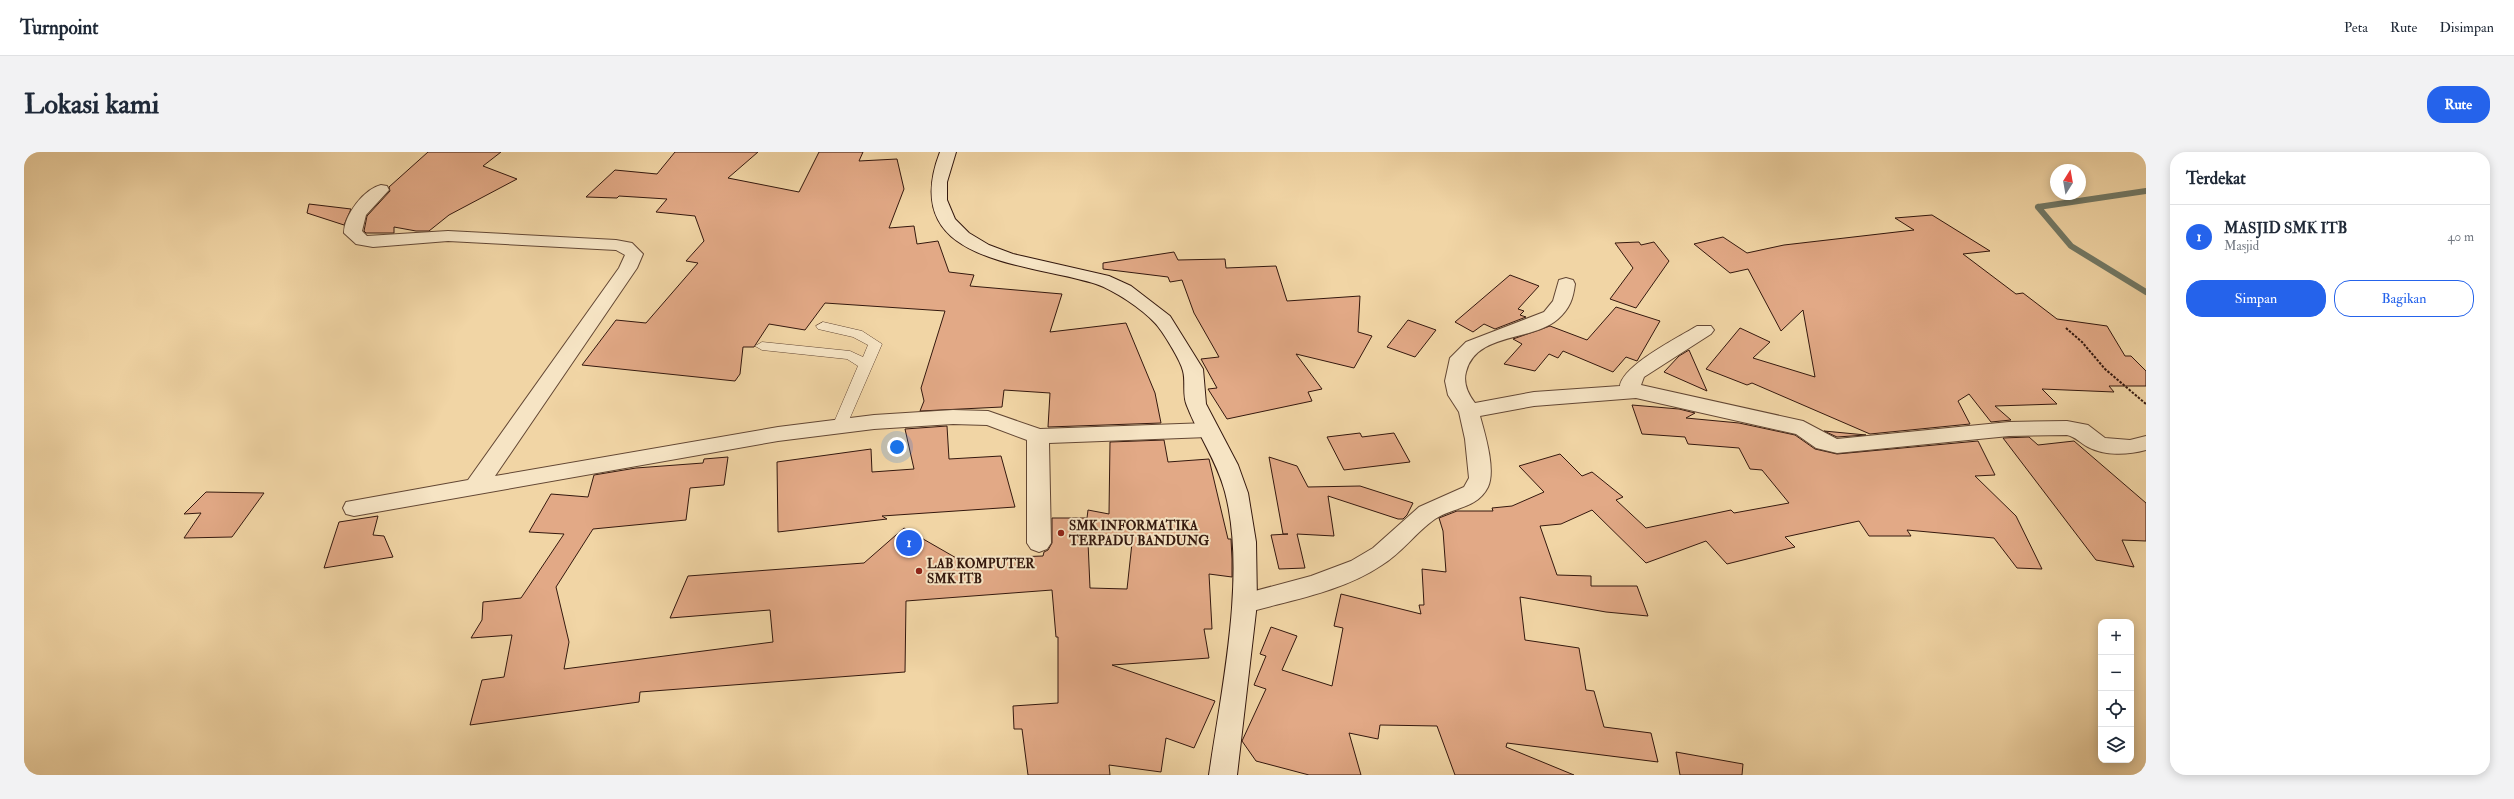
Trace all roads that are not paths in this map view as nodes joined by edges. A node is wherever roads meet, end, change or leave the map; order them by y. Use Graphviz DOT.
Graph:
graph roads {
  1 [pos="948,152"];
  2 [pos="381,190"];
  3 [pos="1566,284"];
  4 [pos="823,326"];
  5 [pos="1704,330"];
  6 [pos="762,346"];
  7 [pos="866,365"];
  8 [pos="1630,391"];
  9 [pos="1470,411"];
  10 [pos="839,427"];
  11 [pos="1208,430"];
  12 [pos="1038,436"];
  13 [pos="2146,443"];
  14 [pos="475,487"];
  15 [pos="354,508"];
  16 [pos="1039,543"];
  17 [pos="1245,603"];
  18 [pos="1223,775"];
  1 -- 11 [label="street"];
  2 -- 14 [label="street"];
  3 -- 9 [label="street"];
  4 -- 7 [label="lane"];
  5 -- 8 [label="street"];
  6 -- 7 [label="lane"];
  7 -- 10 [label="lane"];
  8 -- 9 [label="street"];
  8 -- 13 [label="street"];
  9 -- 17 [label="street"];
  10 -- 12 [label="street"];
  10 -- 14 [label="street"];
  11 -- 12 [label="street"];
  11 -- 17 [label="street"];
  12 -- 16 [label="street"];
  14 -- 15 [label="street"];
  17 -- 18 [label="street"];
}
